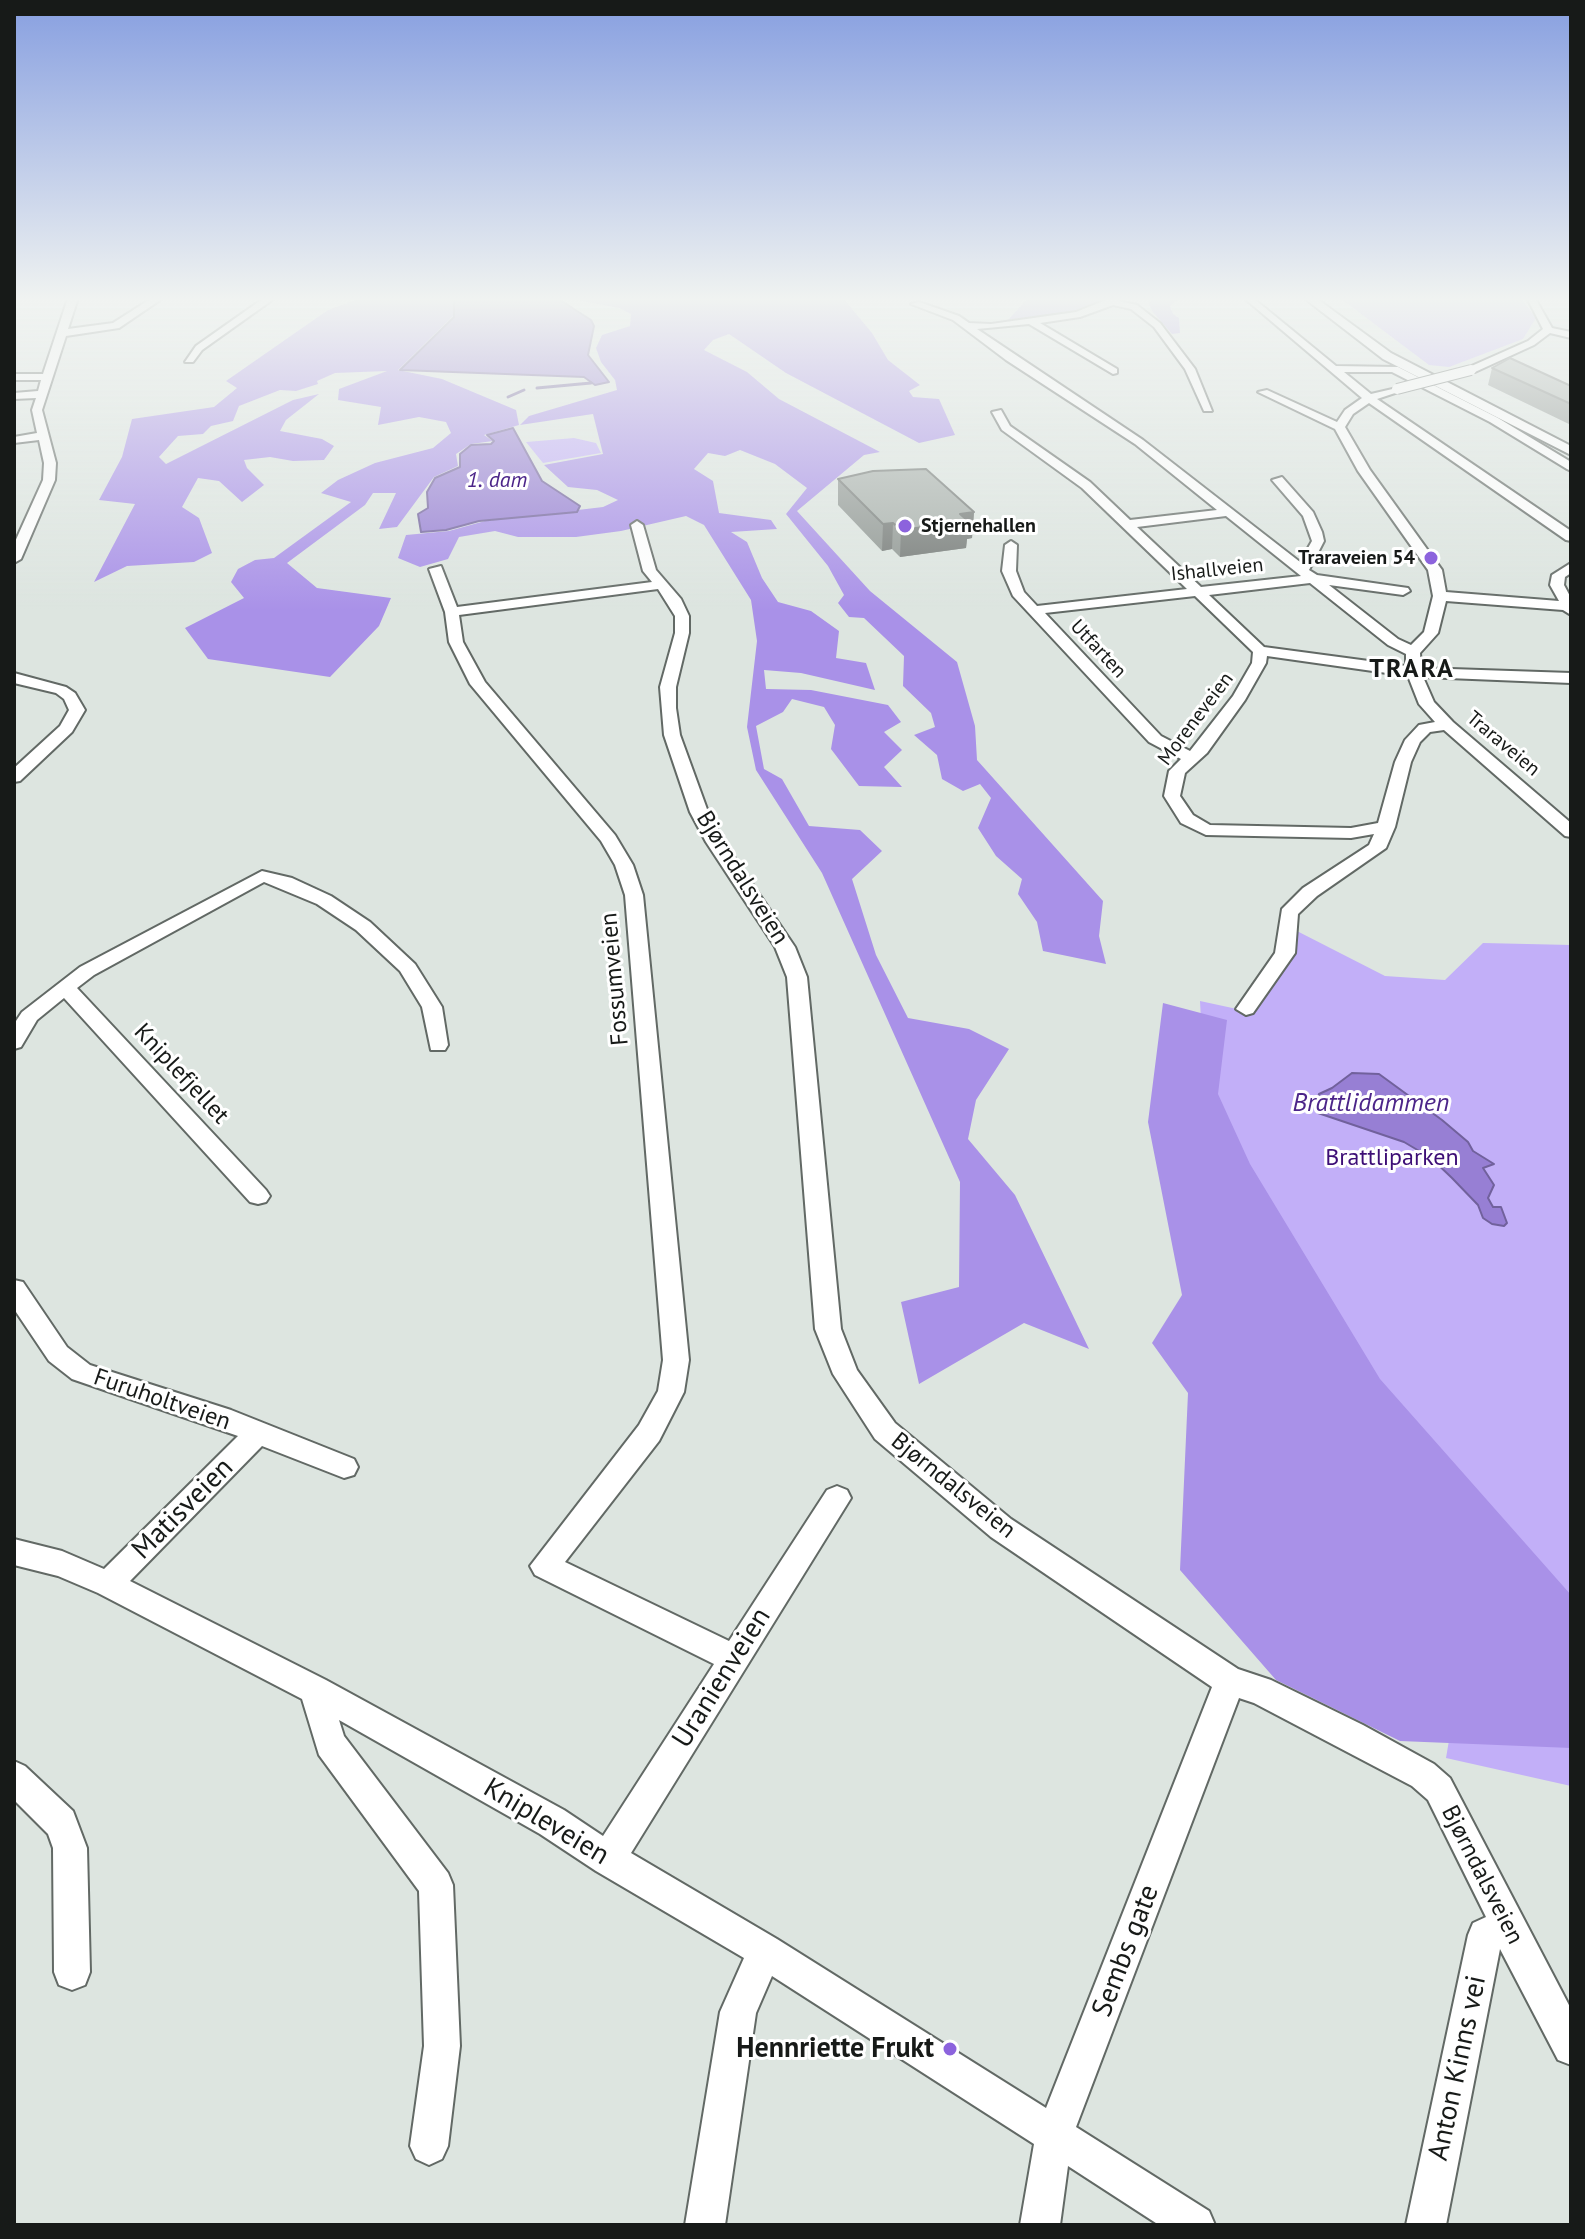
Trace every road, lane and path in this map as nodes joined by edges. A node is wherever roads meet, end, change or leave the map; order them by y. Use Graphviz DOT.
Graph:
graph roads {
  1 [pos="39,402"];
  2 [pos="1080,402"];
  3 [pos="1205,402"];
  4 [pos="1286,402"];
  5 [pos="1363,402"];
  6 [pos="1376,402"];
  7 [pos="1460,402"];
  8 [pos="1477,402"];
  9 [pos="1491,402"];
  10 [pos="1208,409"];
  11 [pos="997,412"];
  12 [pos="1339,427"];
  13 [pos="43,436"];
  14 [pos="14,440"];
  15 [pos="1571,443"];
  16 [pos="1571,451"];
  17 [pos="1571,467"];
  18 [pos="1278,480"];
  19 [pos="1231,512"];
  20 [pos="1129,524"];
  21 [pos="637,525"];
  22 [pos="1571,537"];
  23 [pos="1011,545"];
  24 [pos="14,559"];
  25 [pos="1571,567"];
  26 [pos="436,569"];
  27 [pos="1308,574"];
  28 [pos="659,585"];
  29 [pos="1403,591"];
  30 [pos="1199,592"];
  31 [pos="1440,596"];
  32 [pos="1569,608"];
  33 [pos="1035,610"];
  34 [pos="452,612"];
  35 [pos="1417,648"];
  36 [pos="1260,651"];
  37 [pos="1414,672"];
  38 [pos="14,678"];
  39 [pos="1571,678"];
  40 [pos="1447,725"];
  41 [pos="1191,758"];
  42 [pos="14,777"];
  43 [pos="1386,827"];
  44 [pos="1571,832"];
  45 [pos="65,987"];
  46 [pos="1246,1009"];
  47 [pos="14,1042"];
  48 [pos="438,1045"];
  49 [pos="258,1196"];
  50 [pos="14,1289"];
  51 [pos="257,1434"];
  52 [pos="344,1467"];
  53 [pos="837,1498"];
  54 [pos="14,1552"];
  55 [pos="108,1584"];
  56 [pos="734,1659"];
  57 [pos="1230,1681"];
  58 [pos="315,1690"];
  59 [pos="14,1777"];
  60 [pos="608,1859"];
  61 [pos="1509,1929"];
  62 [pos="765,1951"];
  63 [pos="72,1972"];
  64 [pos="1571,2047"];
  65 [pos="1054,2136"];
  66 [pos="429,2146"];
  67 [pos="705,2225"];
  68 [pos="1040,2225"];
  69 [pos="1195,2225"];
  70 [pos="1426,2225"];
  1 -- 13 [label="street"];
  2 -- 19 [label="street"];
  3 -- 10 [label="street"];
  4 -- 12 [label="street"];
  5 -- 12 [label="street"];
  6 -- 22 [label="street"];
  7 -- 17 [label="street"];
  8 -- 16 [label="main road"];
  9 -- 15 [label="main road"];
  11 -- 20 [label="street"];
  12 -- 31 [label="street"];
  13 -- 14 [label="street"];
  13 -- 24 [label="street"];
  18 -- 27 [label="street"];
  19 -- 20 [label="street"];
  19 -- 27 [label="street"];
  20 -- 30 [label="street"];
  21 -- 28 [label="street, Bjørndalsveien"];
  23 -- 33 [label="street, Utfarten"];
  25 -- 32 [label="street"];
  26 -- 34 [label="street, Fossumveien"];
  27 -- 29 [label="street, Ishallveien"];
  27 -- 30 [label="street, Ishallveien"];
  27 -- 35 [label="street"];
  28 -- 34 [label="street"];
  28 -- 57 [label="street, Bjørndalsveien"];
  30 -- 33 [label="street, Ishallveien"];
  30 -- 36 [label="street"];
  31 -- 32 [label="street"];
  31 -- 35 [label="street, Traraveien"];
  33 -- 41 [label="street, Utfarten"];
  34 -- 56 [label="street, Fossumveien"];
  35 -- 37 [label="street, Traraveien"];
  36 -- 37 [label="street"];
  36 -- 41 [label="street, Moreneveien"];
  37 -- 39 [label="street"];
  37 -- 40 [label="street, Traraveien"];
  38 -- 42 [label="street"];
  40 -- 43 [label="street"];
  40 -- 44 [label="street, Traraveien"];
  41 -- 43 [label="street, Moreneveien"];
  43 -- 46 [label="street"];
  45 -- 47 [label="street"];
  45 -- 48 [label="street"];
  45 -- 49 [label="street, Kniplefjellet"];
  50 -- 51 [label="street, Furuholtveien"];
  51 -- 52 [label="street, Furuholtveien"];
  51 -- 55 [label="street, Matisveien"];
  53 -- 56 [label="street, Uranienveien"];
  54 -- 55 [label="street, Knipleveien"];
  55 -- 58 [label="street, Knipleveien"];
  56 -- 60 [label="street, Uranienveien"];
  57 -- 61 [label="street, Bjørndalsveien"];
  57 -- 65 [label="street, Sembs gate"];
  58 -- 60 [label="street, Knipleveien"];
  58 -- 66 [label="street"];
  59 -- 63 [label="street"];
  60 -- 62 [label="street, Knipleveien"];
  61 -- 64 [label="street, Bjørndalsveien"];
  61 -- 70 [label="street, Anton Kinns vei"];
  62 -- 65 [label="street, Knipleveien"];
  62 -- 67 [label="street"];
  65 -- 68 [label="street, Sembs gate"];
  65 -- 69 [label="street, Knipleveien"];
}
